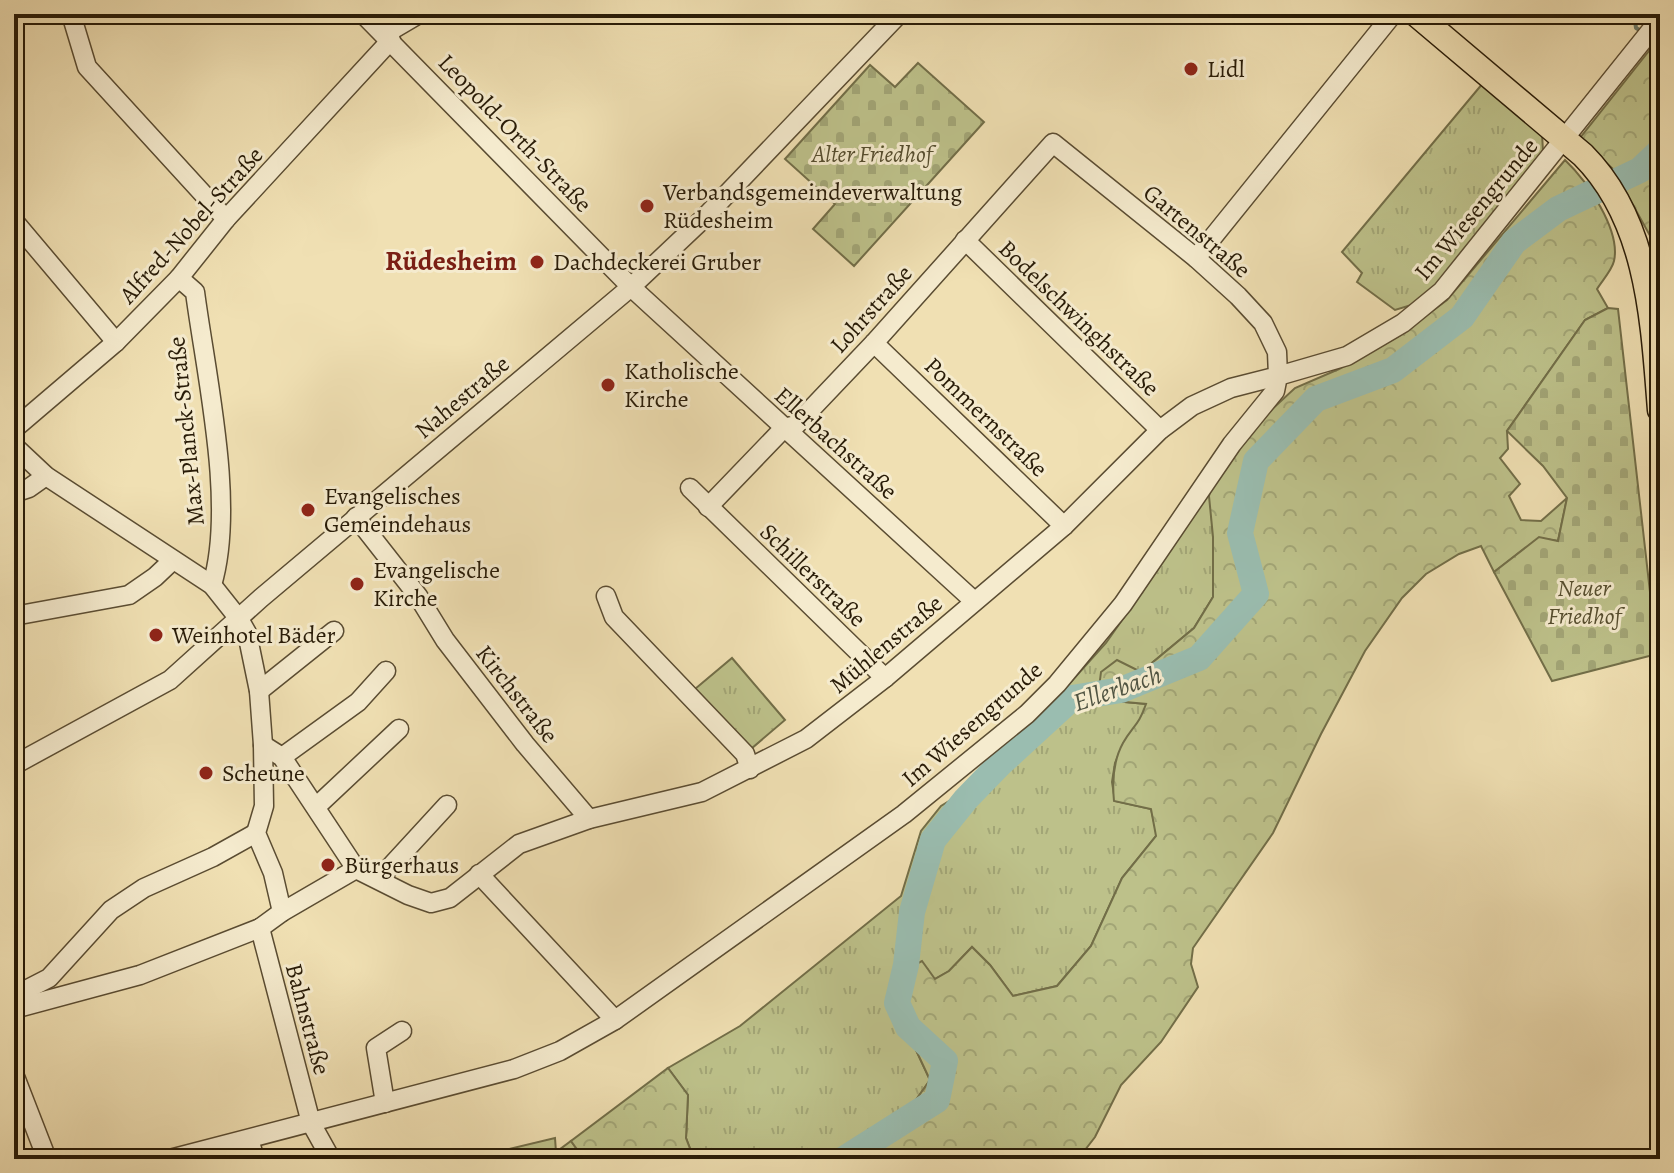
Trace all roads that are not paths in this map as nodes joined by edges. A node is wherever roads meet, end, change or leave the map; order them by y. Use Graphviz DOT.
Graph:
graph roads {
  1 [pos="71,14"];
  2 [pos="363,14"];
  3 [pos="419,14"];
  4 [pos="899,14"];
  5 [pos="1393,14"];
  6 [pos="1416,14"];
  7 [pos="1660,19"];
  8 [pos="388,37"];
  9 [pos="1565,139"];
  10 [pos="1053,143"];
  11 [pos="226,219"];
  12 [pos="14,221"];
  13 [pos="965,240"];
  14 [pos="1196,258"];
  15 [pos="179,278"];
  16 [pos="631,287"];
  17 [pos="116,342"];
  18 [pos="874,343"];
  19 [pos="1278,376"];
  20 [pos="1660,410"];
  21 [pos="784,428"];
  22 [pos="14,429"];
  23 [pos="1160,430"];
  24 [pos="14,446"];
  25 [pos="46,476"];
  26 [pos="690,488"];
  27 [pos="14,493"];
  28 [pos="708,507"];
  29 [pos="356,517"];
  30 [pos="1064,526"];
  31 [pos="173,560"];
  32 [pos="212,585"];
  33 [pos="606,596"];
  34 [pos="974,601"];
  35 [pos="14,616"];
  36 [pos="239,619"];
  37 [pos="334,631"];
  38 [pos="386,671"];
  39 [pos="885,678"];
  40 [pos="259,691"];
  41 [pos="399,729"];
  42 [pos="263,745"];
  43 [pos="282,757"];
  44 [pos="14,765"];
  45 [pos="750,769"];
  46 [pos="447,805"];
  47 [pos="317,806"];
  48 [pos="589,819"];
  49 [pos="256,833"];
  50 [pos="356,869"];
  51 [pos="479,874"];
  52 [pos="379,879"];
  53 [pos="282,912"];
  54 [pos="260,928"];
  55 [pos="14,996"];
  56 [pos="14,1009"];
  57 [pos="615,1020"];
  58 [pos="402,1031"];
  59 [pos="14,1074"];
  60 [pos="385,1103"];
  61 [pos="311,1123"];
  62 [pos="249,1139"];
  63 [pos="47,1159"];
  64 [pos="170,1159"];
  65 [pos="255,1159"];
  66 [pos="331,1159"];
  1 -- 11 [label="street"];
  2 -- 8 [label="street, Leopold-Orth-Straße"];
  3 -- 8 [label="street, Alfred-Nobel-Straße"];
  4 -- 16 [label="street, Nahestraße"];
  5 -- 14 [label="street"];
  6 -- 9 [label="main road"];
  7 -- 9 [label="street, Im Wiesengrunde"];
  8 -- 11 [label="street, Alfred-Nobel-Straße"];
  8 -- 16 [label="street, Leopold-Orth-Straße"];
  9 -- 19 [label="street, Im Wiesengrunde"];
  9 -- 20 [label="main road"];
  10 -- 13 [label="street, Lohrstraße"];
  10 -- 14 [label="street, Gartenstraße"];
  11 -- 15 [label="street, Alfred-Nobel-Straße"];
  12 -- 17 [label="street"];
  13 -- 18 [label="street, Lohrstraße"];
  13 -- 23 [label="street, Bodelschwinghstraße"];
  14 -- 19 [label="street, Gartenstraße"];
  15 -- 17 [label="street, Alfred-Nobel-Straße"];
  15 -- 32 [label="street, Max-Planck-Straße"];
  16 -- 21 [label="street, Ellerbachstraße"];
  16 -- 29 [label="street, Nahestraße"];
  17 -- 22 [label="street, Alfred-Nobel-Straße"];
  18 -- 21 [label="street, Lohrstraße"];
  18 -- 30 [label="street, Pommernstraße"];
  19 -- 23 [label="street, Mühlenstraße"];
  19 -- 57 [label="street, Im Wiesengrunde"];
  21 -- 28 [label="street"];
  21 -- 34 [label="street, Ellerbachstraße"];
  23 -- 30 [label="street, Mühlenstraße"];
  24 -- 25 [label="street"];
  25 -- 27 [label="street"];
  25 -- 31 [label="street"];
  26 -- 28 [label="street, Schillerstraße"];
  28 -- 39 [label="street, Schillerstraße"];
  29 -- 36 [label="street, Nahestraße"];
  29 -- 48 [label="street, Kirchstraße"];
  30 -- 34 [label="street, Mühlenstraße"];
  31 -- 32 [label="street"];
  31 -- 35 [label="street"];
  32 -- 36 [label="street"];
  33 -- 45 [label="street"];
  34 -- 39 [label="street, Mühlenstraße"];
  36 -- 40 [label="street"];
  36 -- 44 [label="street, Nahestraße"];
  37 -- 40 [label="street"];
  38 -- 43 [label="street"];
  39 -- 45 [label="street, Mühlenstraße"];
  40 -- 42 [label="street"];
  41 -- 47 [label="street"];
  42 -- 43 [label="street"];
  42 -- 49 [label="street"];
  43 -- 47 [label="street"];
  45 -- 48 [label="street, Mühlenstraße"];
  46 -- 52 [label="street"];
  47 -- 50 [label="street"];
  48 -- 51 [label="street, Mühlenstraße"];
  49 -- 53 [label="street"];
  49 -- 55 [label="street"];
  50 -- 52 [label="street, Mühlenstraße"];
  50 -- 53 [label="street"];
  51 -- 52 [label="street, Mühlenstraße"];
  51 -- 57 [label="street"];
  53 -- 54 [label="street"];
  54 -- 56 [label="street"];
  54 -- 61 [label="street, Bahnstraße"];
  57 -- 60 [label="street, Im Wiesengrunde"];
  58 -- 60 [label="street"];
  59 -- 63 [label="street"];
  60 -- 61 [label="street, Im Wiesengrunde"];
  61 -- 62 [label="street, Im Wiesengrunde"];
  61 -- 66 [label="street"];
  62 -- 64 [label="street, Im Wiesengrunde"];
  62 -- 65 [label="street"];
}
